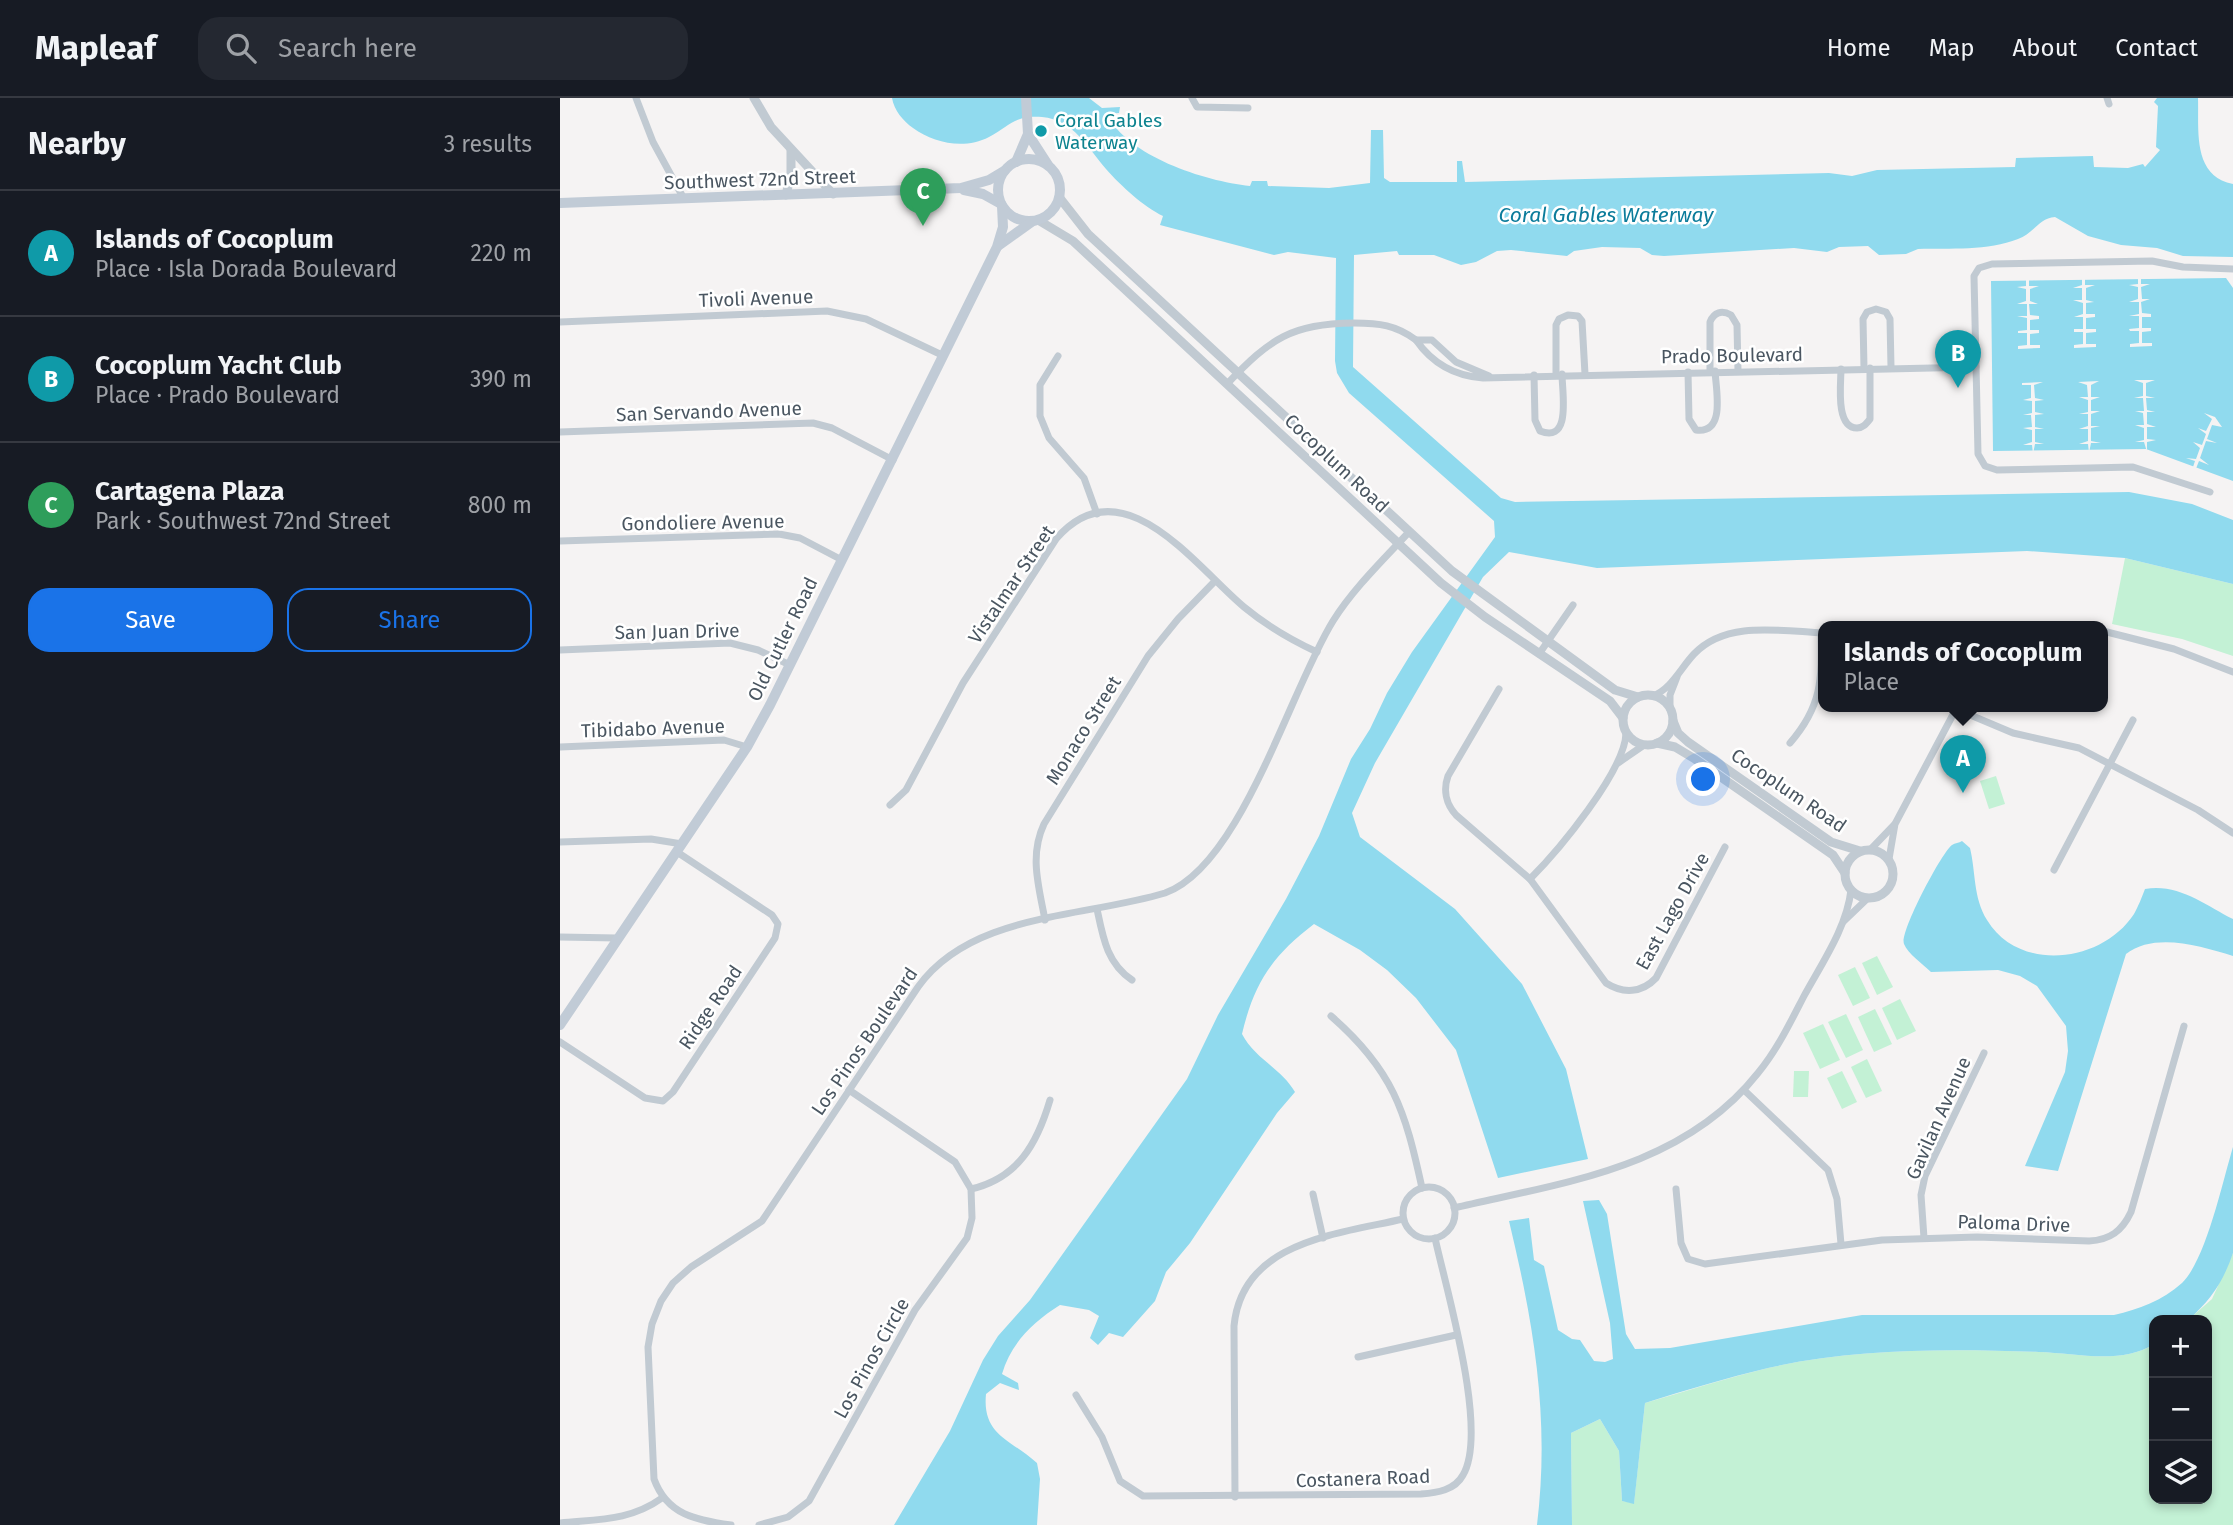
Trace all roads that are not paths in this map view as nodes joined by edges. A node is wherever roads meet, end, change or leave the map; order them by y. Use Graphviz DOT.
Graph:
graph roads {
  1 [pos="636,98"];
  2 [pos="754,98"];
  3 [pos="1026,98"];
  4 [pos="1192,98"];
  5 [pos="1248,108"];
  6 [pos="1027,129"];
  7 [pos="791,150"];
  8 [pos="1016,162"];
  9 [pos="1049,166"];
  10 [pos="1004,171"];
  11 [pos="961,188"];
  12 [pos="833,194"];
  13 [pos="786,195"];
  14 [pos="1059,197"];
  15 [pos="684,199"];
  16 [pos="560,202"];
  17 [pos="1002,205"];
  18 [pos="1036,220"];
  19 [pos="997,247"];
  20 [pos="2233,269"];
  21 [pos="560,321"];
  22 [pos="1416,340"];
  23 [pos="944,356"];
  24 [pos="1058,356"];
  25 [pos="1976,367"];
  26 [pos="1867,368"];
  27 [pos="1891,368"];
  28 [pos="1841,369"];
  29 [pos="1738,370"];
  30 [pos="1713,371"];
  31 [pos="1688,372"];
  32 [pos="1238,373"];
  33 [pos="1559,374"];
  34 [pos="1585,374"];
  35 [pos="1534,375"];
  36 [pos="1489,376"];
  37 [pos="1227,384"];
  38 [pos="560,432"];
  39 [pos="893,460"];
  40 [pos="2210,492"];
  41 [pos="1097,514"];
  42 [pos="1409,532"];
  43 [pos="560,541"];
  44 [pos="1398,544"];
  45 [pos="842,560"];
  46 [pos="1216,581"];
  47 [pos="1573,605"];
  48 [pos="2108,632"];
  49 [pos="1818,633"];
  50 [pos="1548,641"];
  51 [pos="560,650"];
  52 [pos="1317,652"];
  53 [pos="1539,654"];
  54 [pos="790,665"];
  55 [pos="2233,672"];
  56 [pos="1677,677"];
  57 [pos="1499,689"];
  58 [pos="1653,696"];
  59 [pos="1638,697"];
  60 [pos="1818,699"];
  61 [pos="1670,709"];
  62 [pos="1954,712"];
  63 [pos="1965,712"];
  64 [pos="1623,718"];
  65 [pos="2133,720"];
  66 [pos="1673,721"];
  67 [pos="1626,733"];
  68 [pos="1657,743"];
  69 [pos="1790,743"];
  70 [pos="1644,745"];
  71 [pos="560,747"];
  72 [pos="747,747"];
  73 [pos="1618,763"];
  74 [pos="2110,763"];
  75 [pos="890,805"];
  76 [pos="1895,824"];
  77 [pos="2233,833"];
  78 [pos="560,842"];
  79 [pos="1726,847"];
  80 [pos="679,848"];
  81 [pos="1871,849"];
  82 [pos="1860,851"];
  83 [pos="1889,859"];
  84 [pos="2054,870"];
  85 [pos="1844,873"];
  86 [pos="1530,879"];
  87 [pos="1850,890"];
  88 [pos="1868,898"];
  89 [pos="1097,909"];
  90 [pos="1045,920"];
  91 [pos="1844,921"];
  92 [pos="560,937"];
  93 [pos="617,937"];
  94 [pos="1132,981"];
  95 [pos="1331,1016"];
  96 [pos="560,1025"];
  97 [pos="2184,1026"];
  98 [pos="560,1042"];
  99 [pos="1984,1053"];
  100 [pos="849,1090"];
  101 [pos="1744,1090"];
  102 [pos="1050,1100"];
  103 [pos="1422,1188"];
  104 [pos="971,1189"];
  105 [pos="1676,1189"];
  106 [pos="1313,1194"];
  107 [pos="1454,1208"];
  108 [pos="1404,1219"];
  109 [pos="1323,1238"];
  110 [pos="1435,1238"];
  111 [pos="1924,1238"];
  112 [pos="1841,1244"];
  113 [pos="1457,1335"];
  114 [pos="1358,1357"];
  115 [pos="1076,1395"];
  116 [pos="1235,1497"];
  117 [pos="662,1498"];
  118 [pos="560,1523"];
  119 [pos="763,1524"];
  120 [pos="731,1525"];
  1 -- 15 [label="street"];
  2 -- 7 [label="street"];
  3 -- 6 [label="main road"];
  4 -- 5 [label="street"];
  6 -- 8 [label="main road"];
  6 -- 9 [label="main road"];
  7 -- 12 [label="street"];
  7 -- 13 [label="street"];
  8 -- 9 [label="main road"];
  8 -- 10 [label="main road"];
  9 -- 14 [label="main road"];
  10 -- 11 [label="main road, Southwest 72nd Street"];
  10 -- 17 [label="main road"];
  11 -- 12 [label="main road, Southwest 72nd Street"];
  11 -- 17 [label="main road, Southwest 72nd Street"];
  12 -- 13 [label="main road, Southwest 72nd Street"];
  13 -- 15 [label="main road, Southwest 72nd Street"];
  14 -- 18 [label="main road"];
  14 -- 32 [label="street, Cocoplum Road"];
  15 -- 16 [label="main road, Southwest 72nd Street"];
  17 -- 18 [label="main road"];
  17 -- 19 [label="main road, Old Cutler Road"];
  18 -- 19 [label="main road, Old Cutler Road"];
  18 -- 37 [label="street, Cocoplum Road"];
  19 -- 23 [label="main road, Old Cutler Road"];
  20 -- 25 [label="street"];
  21 -- 23 [label="street, Tivoli Avenue"];
  22 -- 32 [label="street, Prado Boulevard"];
  22 -- 36 [label="street, Prado Boulevard"];
  22 -- 36 [label="street, Prado Boulevard"];
  23 -- 39 [label="main road, Old Cutler Road"];
  24 -- 41 [label="street"];
  25 -- 27 [label="street, Prado Boulevard"];
  25 -- 40 [label="street"];
  26 -- 27 [label="street, Prado Boulevard"];
  26 -- 27 [label="street"];
  26 -- 28 [label="street, Prado Boulevard"];
  26 -- 28 [label="street"];
  28 -- 29 [label="street, Prado Boulevard"];
  29 -- 30 [label="street, Prado Boulevard"];
  29 -- 30 [label="street"];
  30 -- 31 [label="street, Prado Boulevard"];
  30 -- 31 [label="street"];
  31 -- 34 [label="street, Prado Boulevard"];
  32 -- 37 [label="street, Prado Boulevard"];
  32 -- 42 [label="street, Cocoplum Road"];
  33 -- 34 [label="street, Prado Boulevard"];
  33 -- 34 [label="street"];
  33 -- 35 [label="street, Prado Boulevard"];
  33 -- 35 [label="street"];
  35 -- 36 [label="street, Prado Boulevard"];
  37 -- 44 [label="street, Cocoplum Road"];
  38 -- 39 [label="street, San Servando Avenue"];
  39 -- 45 [label="main road, Old Cutler Road"];
  41 -- 46 [label="street"];
  41 -- 75 [label="street, Vistalmar Street"];
  42 -- 44 [label="street, Los Pinos Boulevard"];
  42 -- 50 [label="street, Cocoplum Road"];
  43 -- 45 [label="street, Gondoliere Avenue"];
  44 -- 52 [label="street, Los Pinos Boulevard"];
  44 -- 53 [label="street, Cocoplum Road"];
  45 -- 54 [label="main road, Old Cutler Road"];
  46 -- 52 [label="street"];
  46 -- 90 [label="street, Monaco Street"];
  47 -- 50 [label="street"];
  48 -- 55 [label="street"];
  49 -- 56 [label="street"];
  50 -- 53 [label="street"];
  50 -- 59 [label="street, Cocoplum Road"];
  51 -- 54 [label="street, San Juan Drive"];
  52 -- 89 [label="street, Los Pinos Boulevard"];
  53 -- 64 [label="street, Cocoplum Road"];
  54 -- 72 [label="main road, Old Cutler Road"];
  56 -- 58 [label="street"];
  56 -- 61 [label="street"];
  57 -- 86 [label="street"];
  58 -- 59 [label="street, Cocoplum Road"];
  58 -- 61 [label="street"];
  59 -- 64 [label="street"];
  60 -- 69 [label="street"];
  61 -- 66 [label="street, Cocoplum Road"];
  62 -- 76 [label="street"];
  63 -- 74 [label="street"];
  64 -- 67 [label="street"];
  65 -- 74 [label="street"];
  66 -- 68 [label="street"];
  66 -- 82 [label="street, Cocoplum Road"];
  67 -- 70 [label="street"];
  67 -- 73 [label="street"];
  68 -- 70 [label="street"];
  68 -- 85 [label="street, Cocoplum Road"];
  70 -- 73 [label="street"];
  71 -- 72 [label="street, Tibidabo Avenue"];
  72 -- 80 [label="main road, Old Cutler Road"];
  73 -- 86 [label="street"];
  74 -- 77 [label="street"];
  74 -- 84 [label="street"];
  76 -- 81 [label="street"];
  76 -- 83 [label="street"];
  78 -- 80 [label="street"];
  79 -- 86 [label="street, East Lago Drive"];
  80 -- 93 [label="main road, Old Cutler Road"];
  80 -- 98 [label="street, Ridge Road"];
  81 -- 82 [label="street"];
  81 -- 83 [label="street"];
  82 -- 85 [label="street"];
  83 -- 88 [label="street"];
  85 -- 87 [label="street"];
  87 -- 88 [label="street"];
  87 -- 91 [label="street"];
  88 -- 91 [label="street"];
  89 -- 90 [label="street, Los Pinos Boulevard"];
  89 -- 94 [label="street"];
  90 -- 100 [label="street, Los Pinos Boulevard"];
  91 -- 101 [label="street"];
  92 -- 93 [label="street"];
  93 -- 96 [label="main road, Old Cutler Road"];
  95 -- 103 [label="street"];
  97 -- 111 [label="street, Paloma Drive"];
  99 -- 111 [label="street, Gavilan Avenue"];
  100 -- 104 [label="street"];
  100 -- 117 [label="street, Los Pinos Boulevard"];
  101 -- 107 [label="street"];
  101 -- 112 [label="street"];
  102 -- 104 [label="street"];
  103 -- 107 [label="street"];
  103 -- 108 [label="street"];
  104 -- 119 [label="street, Los Pinos Circle"];
  105 -- 112 [label="street, Paloma Drive"];
  106 -- 109 [label="street"];
  107 -- 110 [label="street"];
  108 -- 109 [label="street"];
  108 -- 110 [label="street"];
  109 -- 116 [label="street"];
  110 -- 113 [label="street, Costanera Road"];
  111 -- 112 [label="street, Paloma Drive"];
  113 -- 114 [label="street"];
  113 -- 116 [label="street, Costanera Road"];
  115 -- 116 [label="street, Costanera Road"];
  117 -- 118 [label="street"];
  117 -- 120 [label="street"];
}
